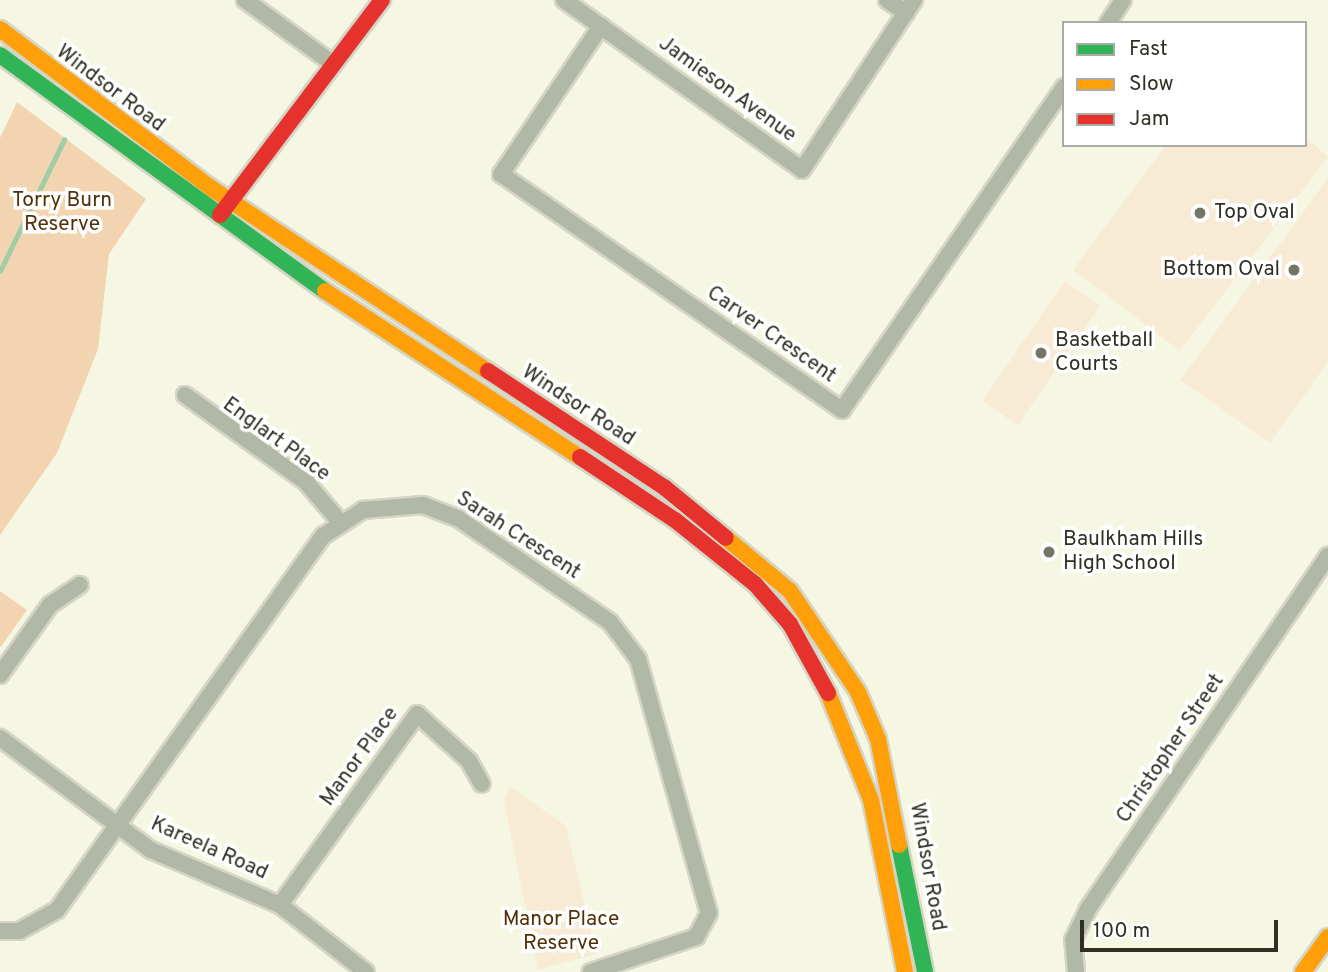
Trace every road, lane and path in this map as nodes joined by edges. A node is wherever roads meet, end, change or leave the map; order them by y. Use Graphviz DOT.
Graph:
graph roads {
  1 [pos="245,0"];
  2 [pos="382,0"];
  3 [pos="564,0"];
  4 [pos="887,0"];
  5 [pos="1123,0"];
  6 [pos="910,6"];
  7 [pos="1109,21"];
  8 [pos="601,26"];
  9 [pos="0,29"];
  10 [pos="0,55"];
  11 [pos="332,63"];
  12 [pos="1062,90"];
  13 [pos="231,201"];
  14 [pos="217,218"];
  15 [pos="185,395"];
  16 [pos="340,522"];
  17 [pos="1328,556"];
  18 [pos="80,585"];
  19 [pos="0,675"];
  20 [pos="0,738"];
  21 [pos="482,784"];
  22 [pos="115,824"];
  23 [pos="280,905"];
  24 [pos="0,931"];
  25 [pos="1328,937"];
  26 [pos="598,971"];
  27 [pos="366,972"];
  28 [pos="905,972"];
  29 [pos="925,972"];
  30 [pos="1076,972"];
  31 [pos="1303,972"];
  1 -- 11 [label="street"];
  2 -- 11 [label="main road"];
  3 -- 8 [label="street, Jamieson Avenue"];
  4 -- 6 [label="street"];
  5 -- 7 [label="street"];
  6 -- 8 [label="street, Jamieson Avenue"];
  8 -- 12 [label="street, Carver Crescent"];
  9 -- 13 [label="main road, Windsor Road"];
  10 -- 14 [label="main road, Windsor Road"];
  11 -- 13 [label="main road"];
  13 -- 14 [label="main road"];
  13 -- 29 [label="main road, Windsor Road"];
  14 -- 28 [label="main road, Windsor Road"];
  15 -- 16 [label="street, Englart Place"];
  16 -- 22 [label="street"];
  16 -- 26 [label="street, Sarah Crescent"];
  17 -- 30 [label="street, Christopher Street"];
  18 -- 19 [label="street"];
  20 -- 22 [label="street, Kareela Road"];
  21 -- 23 [label="street, Manor Place"];
  22 -- 23 [label="street, Kareela Road"];
  22 -- 24 [label="street"];
  23 -- 27 [label="street, Kareela Road"];
  25 -- 31 [label="main road"];
}
